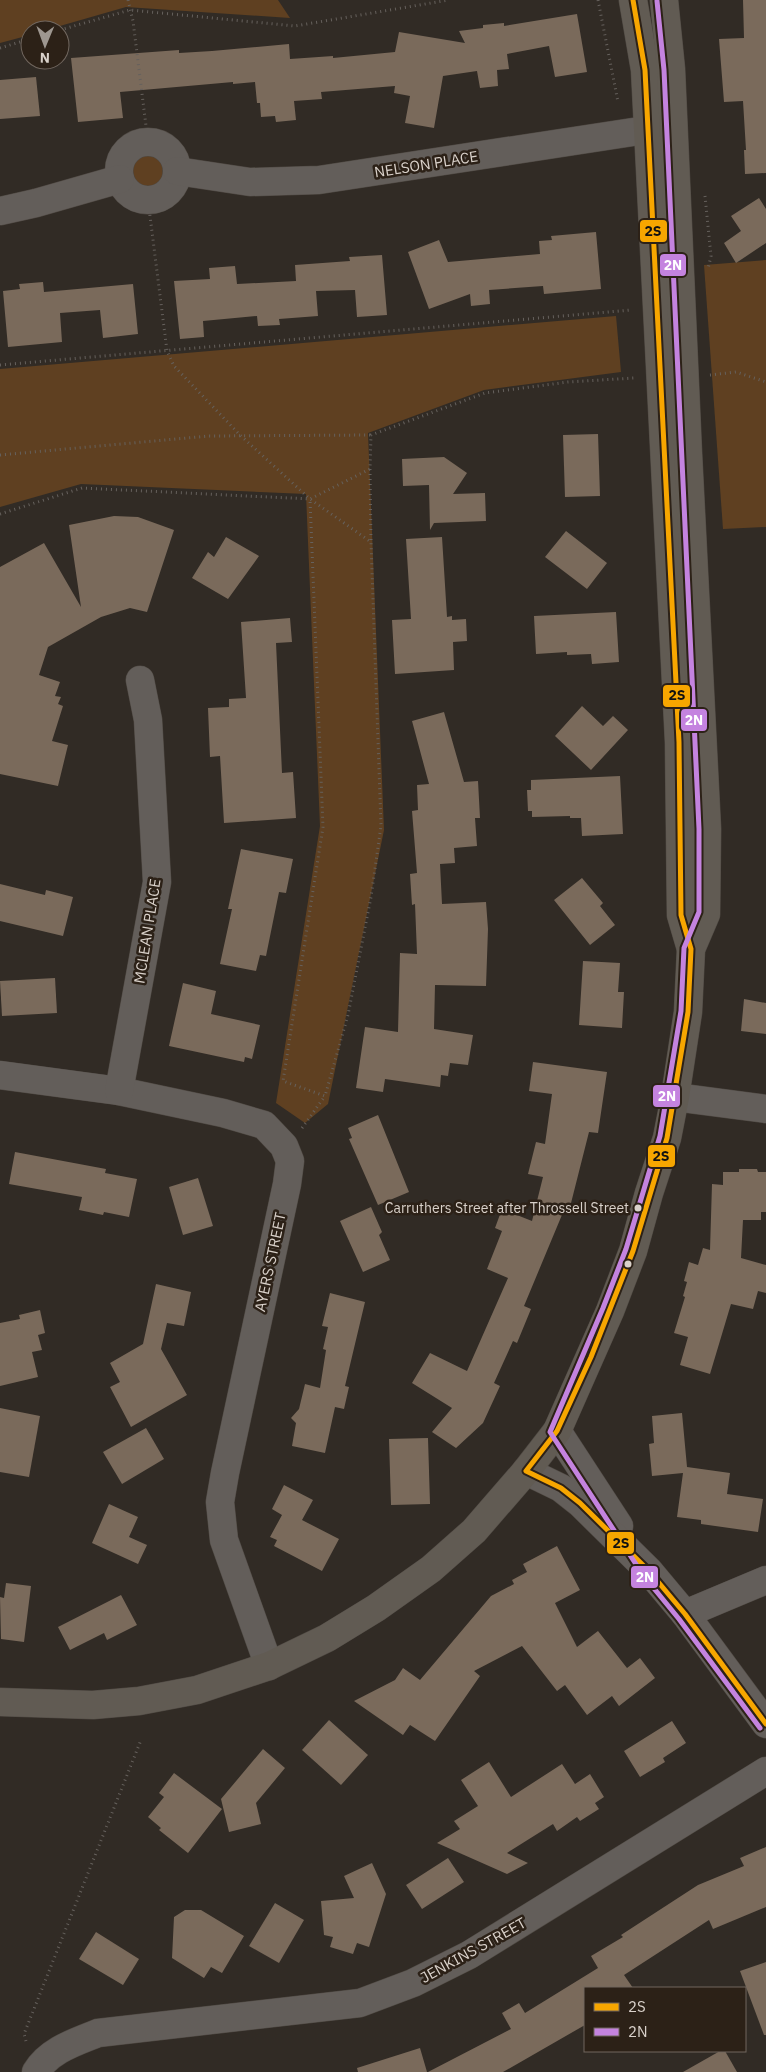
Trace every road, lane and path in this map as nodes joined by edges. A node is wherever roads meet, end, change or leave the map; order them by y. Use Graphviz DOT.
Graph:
graph roads {
  1 [pos="128,0"];
  2 [pos="449,0"];
  3 [pos="633,0"];
  4 [pos="664,0"];
  5 [pos="130,10"];
  6 [pos="70,27"];
  7 [pos="20,42"];
  8 [pos="0,48"];
  9 [pos="661,128"];
  10 [pos="148,142"];
  11 [pos="177,171"];
  12 [pos="120,179"];
  13 [pos="148,200"];
  14 [pos="0,211"];
  15 [pos="634,310"];
  16 [pos="168,351"];
  17 [pos="0,366"];
  18 [pos="707,376"];
  19 [pos="641,377"];
  20 [pos="766,382"];
  21 [pos="371,435"];
  22 [pos="241,436"];
  23 [pos="0,455"];
  24 [pos="370,469"];
  25 [pos="310,499"];
  26 [pos="0,514"];
  27 [pos="371,542"];
  28 [pos="140,680"];
  29 [pos="0,1075"];
  30 [pos="119,1091"];
  31 [pos="325,1096"];
  32 [pos="676,1097"];
  33 [pos="766,1109"];
  34 [pos="298,1133"];
  35 [pos="556,1430"];
  36 [pos="526,1471"];
  37 [pos="649,1571"];
  38 [pos="766,1580"];
  39 [pos="685,1614"];
  40 [pos="269,1666"];
  41 [pos="0,1702"];
  42 [pos="766,1724"];
  43 [pos="141,1740"];
  44 [pos="766,1771"];
  45 [pos="36,2072"];
  1 -- 5 [label="path"];
  2 -- 5 [label="path"];
  3 -- 9 [label="main road"];
  4 -- 9 [label="main road"];
  5 -- 6 [label="path"];
  5 -- 10 [label="path"];
  7 -- 8 [label="path"];
  9 -- 11 [label="street, NELSON PLACE"];
  9 -- 32 [label="main road"];
  10 -- 11 [label="street"];
  10 -- 12 [label="street"];
  11 -- 13 [label="street"];
  12 -- 13 [label="street"];
  12 -- 14 [label="street"];
  13 -- 16 [label="path"];
  15 -- 16 [label="path"];
  16 -- 17 [label="path"];
  16 -- 22 [label="path"];
  18 -- 20 [label="path"];
  19 -- 21 [label="path"];
  21 -- 22 [label="path"];
  21 -- 24 [label="path"];
  22 -- 23 [label="path"];
  22 -- 25 [label="path"];
  24 -- 25 [label="path"];
  24 -- 27 [label="path"];
  25 -- 26 [label="path"];
  25 -- 27 [label="path"];
  25 -- 31 [label="path"];
  27 -- 31 [label="path"];
  28 -- 30 [label="street, MCLEAN PLACE"];
  29 -- 30 [label="street, AYERS STREET"];
  30 -- 40 [label="street, AYERS STREET"];
  31 -- 34 [label="path"];
  32 -- 33 [label="street"];
  32 -- 35 [label="main road"];
  35 -- 36 [label="main road"];
  35 -- 37 [label="street"];
  36 -- 37 [label="street"];
  36 -- 40 [label="main road"];
  37 -- 39 [label="street"];
  38 -- 39 [label="street"];
  39 -- 42 [label="street"];
  40 -- 41 [label="main road"];
  43 -- 45 [label="path"];
  44 -- 45 [label="street, JENKINS STREET"];
}
